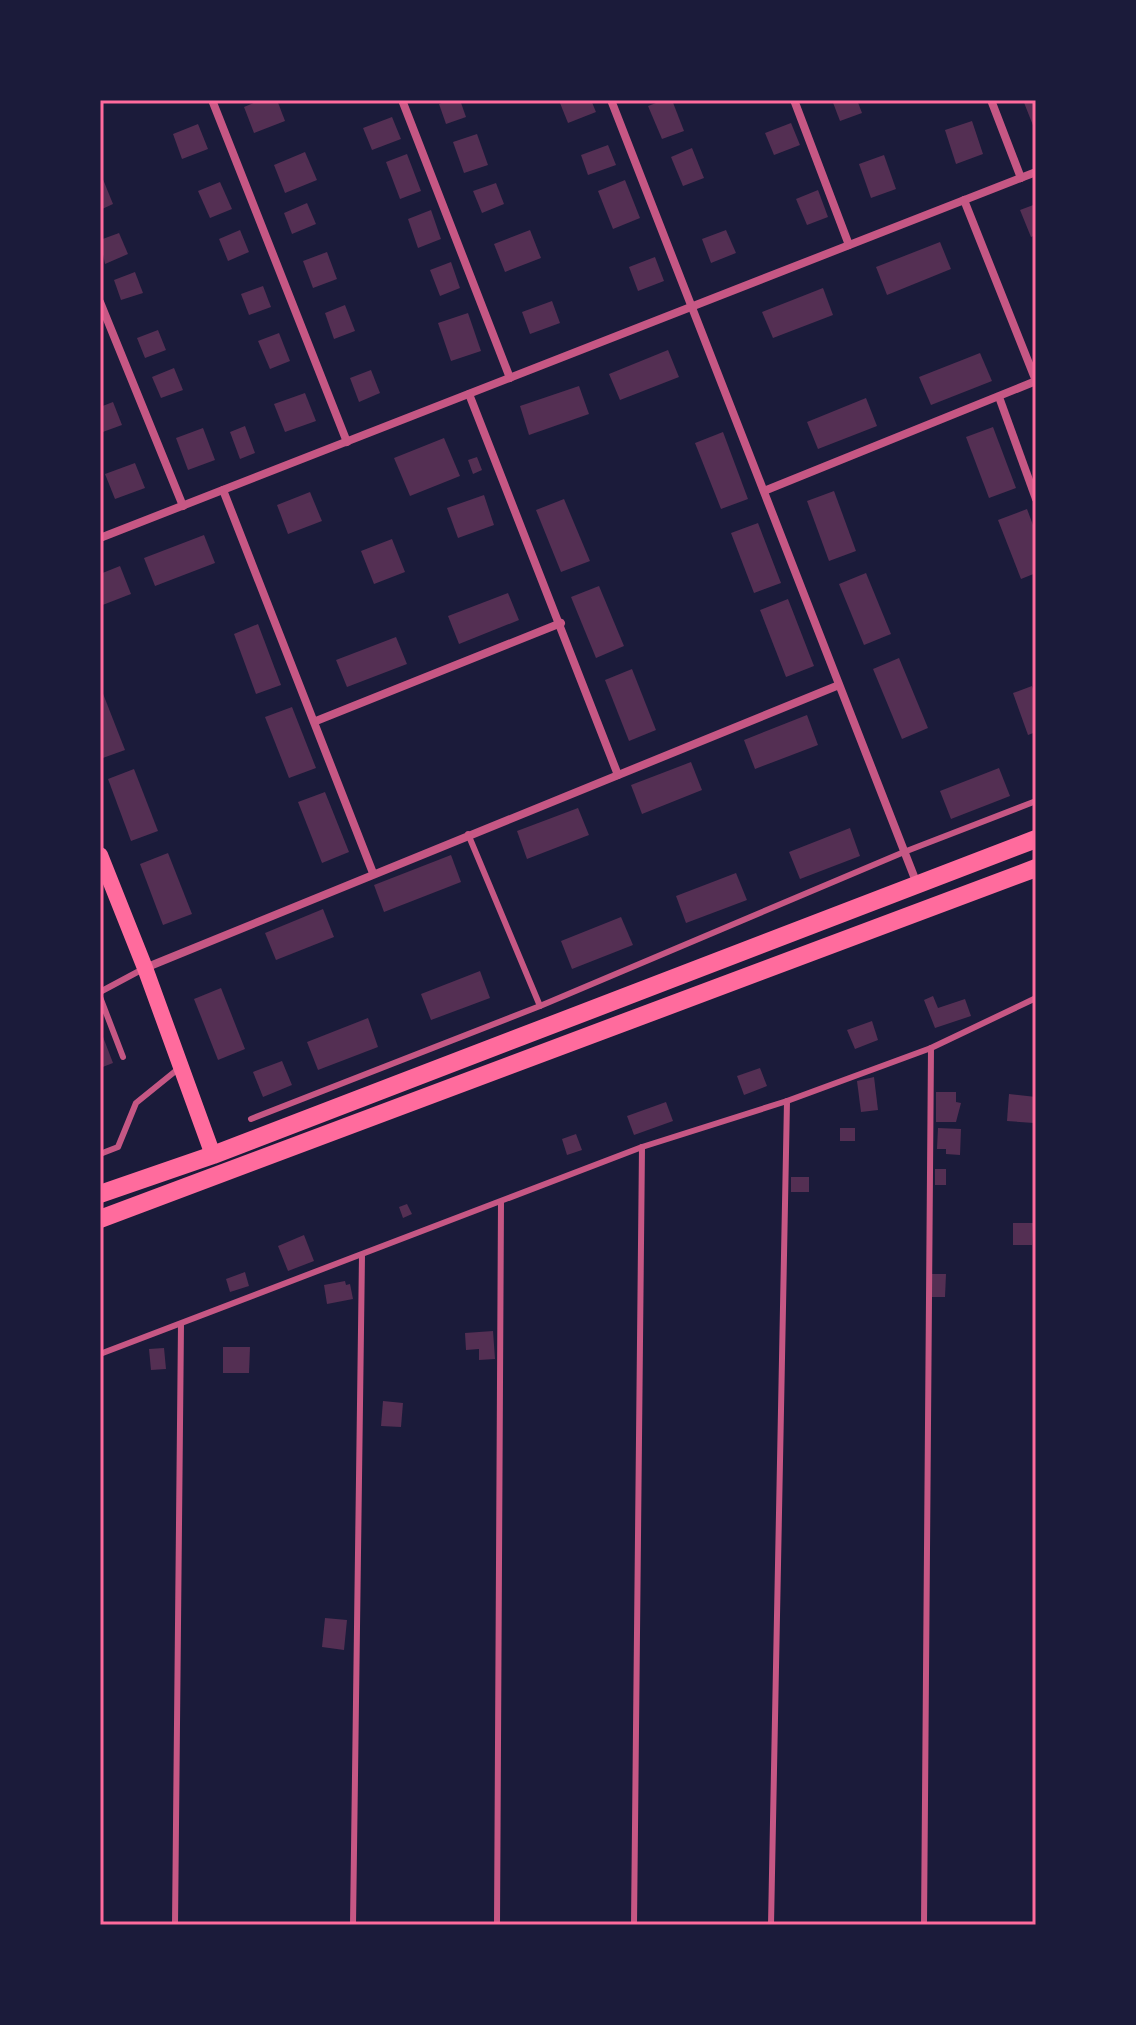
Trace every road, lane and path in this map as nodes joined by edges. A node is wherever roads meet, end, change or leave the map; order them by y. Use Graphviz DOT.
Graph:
graph roads {
  1 [pos="212,100"];
  2 [pos="402,100"];
  3 [pos="611,100"];
  4 [pos="794,100"];
  5 [pos="991,100"];
  6 [pos="1036,172"];
  7 [pos="1021,178"];
  8 [pos="964,200"];
  9 [pos="849,245"];
  10 [pos="100,302"];
  11 [pos="691,307"];
  12 [pos="510,378"];
  13 [pos="1036,381"];
  14 [pos="469,394"];
  15 [pos="999,397"];
  16 [pos="347,442"];
  17 [pos="223,490"];
  18 [pos="764,491"];
  19 [pos="1036,499"];
  20 [pos="183,506"];
  21 [pos="100,538"];
  22 [pos="561,623"];
  23 [pos="839,685"];
  24 [pos="316,721"];
  25 [pos="618,775"];
  26 [pos="1036,801"];
  27 [pos="468,834"];
  28 [pos="1036,839"];
  29 [pos="904,852"];
  30 [pos="100,855"];
  31 [pos="1036,868"];
  32 [pos="373,873"];
  33 [pos="917,884"];
  34 [pos="145,968"];
  35 [pos="100,995"];
  36 [pos="1036,998"];
  37 [pos="540,1006"];
  38 [pos="931,1048"];
  39 [pos="123,1057"];
  40 [pos="181,1067"];
  41 [pos="787,1101"];
  42 [pos="251,1119"];
  43 [pos="642,1147"];
  44 [pos="100,1154"];
  45 [pos="213,1155"];
  46 [pos="220,1175"];
  47 [pos="100,1194"];
  48 [pos="501,1202"];
  49 [pos="100,1219"];
  50 [pos="362,1255"];
  51 [pos="181,1324"];
  52 [pos="100,1354"];
  53 [pos="175,1925"];
  54 [pos="353,1925"];
  55 [pos="497,1925"];
  56 [pos="634,1925"];
  57 [pos="771,1925"];
  58 [pos="924,1925"];
  1 -- 16 [label="street"];
  2 -- 12 [label="street"];
  3 -- 11 [label="street"];
  4 -- 9 [label="street"];
  5 -- 7 [label="street"];
  6 -- 7 [label="street"];
  7 -- 8 [label="street"];
  8 -- 9 [label="street"];
  8 -- 13 [label="street"];
  9 -- 11 [label="street"];
  10 -- 20 [label="street"];
  11 -- 12 [label="street"];
  11 -- 18 [label="street"];
  12 -- 14 [label="street"];
  13 -- 15 [label="street"];
  14 -- 16 [label="street"];
  14 -- 22 [label="street"];
  15 -- 18 [label="street"];
  15 -- 19 [label="street"];
  16 -- 17 [label="street"];
  17 -- 20 [label="street"];
  17 -- 24 [label="street"];
  18 -- 23 [label="street"];
  20 -- 21 [label="street"];
  22 -- 24 [label="street"];
  22 -- 25 [label="street"];
  23 -- 25 [label="street"];
  23 -- 29 [label="street"];
  24 -- 32 [label="street"];
  25 -- 27 [label="street"];
  26 -- 29 [label="lane"];
  27 -- 32 [label="street"];
  27 -- 37 [label="lane"];
  28 -- 33 [label="main road"];
  29 -- 33 [label="street"];
  29 -- 37 [label="lane"];
  30 -- 34 [label="main road"];
  31 -- 46 [label="main road"];
  32 -- 34 [label="street"];
  33 -- 45 [label="main road"];
  34 -- 35 [label="lane"];
  34 -- 40 [label="main road"];
  35 -- 39 [label="lane"];
  36 -- 38 [label="lane"];
  37 -- 42 [label="lane"];
  38 -- 41 [label="lane"];
  38 -- 58 [label="lane"];
  40 -- 44 [label="lane"];
  40 -- 45 [label="main road"];
  41 -- 43 [label="lane"];
  41 -- 57 [label="lane"];
  43 -- 48 [label="lane"];
  43 -- 56 [label="lane"];
  45 -- 46 [label="main road"];
  45 -- 47 [label="main road"];
  46 -- 49 [label="main road"];
  48 -- 50 [label="lane"];
  48 -- 55 [label="lane"];
  50 -- 51 [label="lane"];
  50 -- 54 [label="lane"];
  51 -- 52 [label="lane"];
  51 -- 53 [label="lane"];
}
